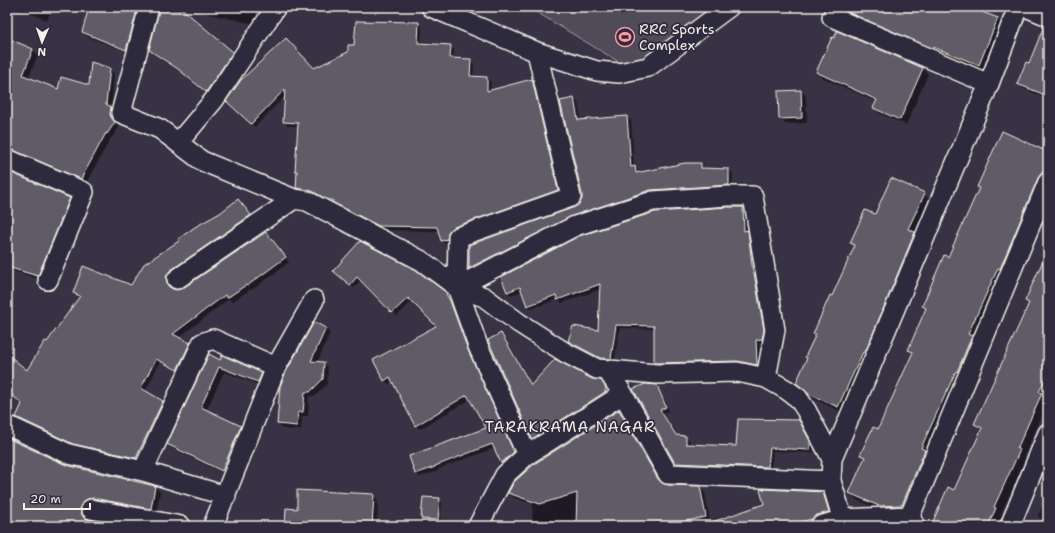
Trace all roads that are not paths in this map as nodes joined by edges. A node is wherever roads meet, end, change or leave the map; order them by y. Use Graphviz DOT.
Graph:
graph roads {
  1 [pos="149,7"];
  2 [pos="276,7"];
  3 [pos="431,7"];
  4 [pos="729,7"];
  5 [pos="1018,7"];
  6 [pos="832,18"];
  7 [pos="537,52"];
  8 [pos="988,84"];
  9 [pos="178,143"];
  10 [pos="7,159"];
  11 [pos="1048,182"];
  12 [pos="294,199"];
  13 [pos="177,279"];
  14 [pos="48,280"];
  15 [pos="457,287"];
  16 [pos="314,300"];
  17 [pos="276,367"];
  18 [pos="607,370"];
  19 [pos="766,378"];
  20 [pos="623,394"];
  21 [pos="7,427"];
  22 [pos="1048,433"];
  23 [pos="528,455"];
  24 [pos="832,459"];
  25 [pos="143,471"];
  26 [pos="831,481"];
  27 [pos="226,496"];
  28 [pos="91,509"];
  29 [pos="912,521"];
  30 [pos="844,523"];
  31 [pos="181,526"];
  32 [pos="213,526"];
  33 [pos="478,526"];
  34 [pos="820,526"];
  35 [pos="1010,526"];
  1 -- 9 [label="street"];
  2 -- 9 [label="street"];
  3 -- 7 [label="street"];
  4 -- 7 [label="street"];
  5 -- 8 [label="street"];
  6 -- 8 [label="street"];
  7 -- 15 [label="street"];
  8 -- 24 [label="street"];
  9 -- 12 [label="street"];
  10 -- 14 [label="street"];
  11 -- 29 [label="street"];
  12 -- 13 [label="street"];
  12 -- 15 [label="street"];
  15 -- 18 [label="street"];
  15 -- 19 [label="street"];
  15 -- 23 [label="street"];
  16 -- 17 [label="street"];
  17 -- 25 [label="street"];
  17 -- 27 [label="street"];
  18 -- 19 [label="street"];
  18 -- 20 [label="street"];
  19 -- 24 [label="street"];
  20 -- 23 [label="street"];
  20 -- 26 [label="street"];
  21 -- 25 [label="street"];
  22 -- 35 [label="street"];
  23 -- 33 [label="street"];
  24 -- 26 [label="street"];
  25 -- 27 [label="street"];
  26 -- 30 [label="street"];
  27 -- 32 [label="street"];
  28 -- 31 [label="street"];
  29 -- 30 [label="street"];
  30 -- 34 [label="street"];
}
